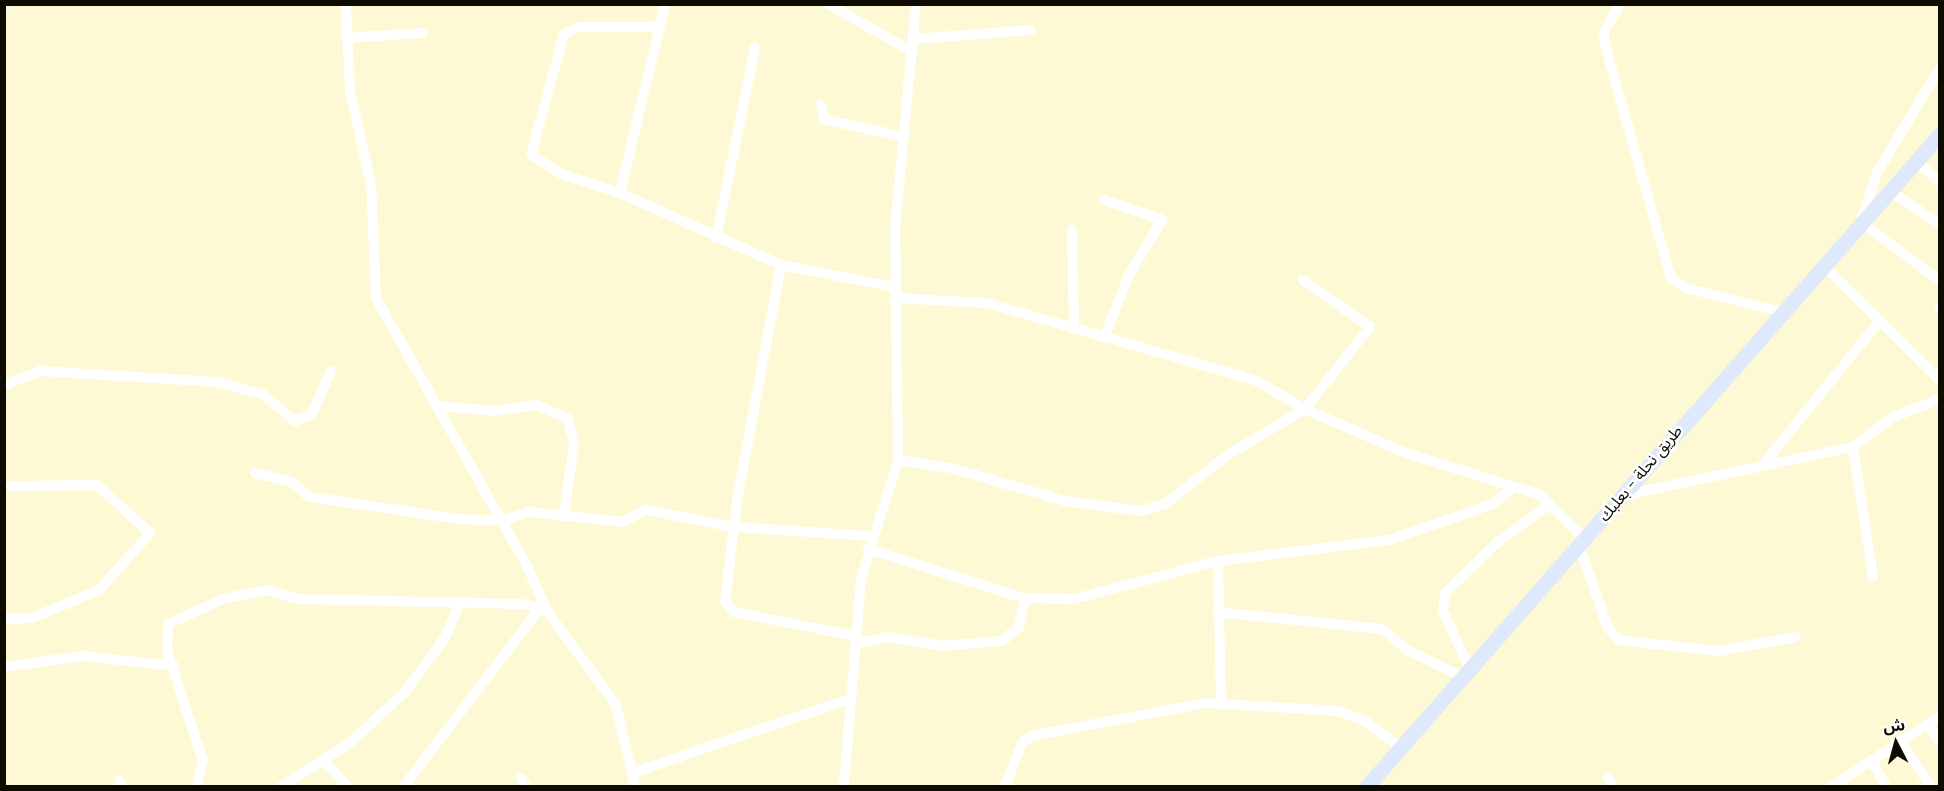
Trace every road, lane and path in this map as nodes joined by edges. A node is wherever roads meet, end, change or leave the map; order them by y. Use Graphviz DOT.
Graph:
graph roads {
  1 [pos="346,4"];
  2 [pos="665,4"];
  3 [pos="828,4"];
  4 [pos="916,4"];
  5 [pos="1620,4"];
  6 [pos="658,27"];
  7 [pos="1031,30"];
  8 [pos="423,33"];
  9 [pos="346,38"];
  10 [pos="914,39"];
  11 [pos="755,48"];
  12 [pos="912,52"];
  13 [pos="1940,68"];
  14 [pos="821,105"];
  15 [pos="1940,134"];
  16 [pos="904,137"];
  17 [pos="1916,161"];
  18 [pos="1940,182"];
  19 [pos="1890,191"];
  20 [pos="620,193"];
  21 [pos="1104,200"];
  22 [pos="1861,222"];
  23 [pos="1940,225"];
  24 [pos="1072,230"];
  25 [pos="716,238"];
  26 [pos="781,265"];
  27 [pos="1823,265"];
  28 [pos="1303,279"];
  29 [pos="1940,280"];
  30 [pos="894,293"];
  31 [pos="1782,312"];
  32 [pos="1880,321"];
  33 [pos="1074,329"];
  34 [pos="1104,338"];
  35 [pos="331,371"];
  36 [pos="1940,380"];
  37 [pos="4,385"];
  38 [pos="1940,399"];
  39 [pos="436,406"];
  40 [pos="1305,409"];
  41 [pos="1853,447"];
  42 [pos="898,460"];
  43 [pos="1764,463"];
  44 [pos="255,473"];
  45 [pos="11,486"];
  46 [pos="1513,488"];
  47 [pos="1626,495"];
  48 [pos="1550,504"];
  49 [pos="564,514"];
  50 [pos="502,521"];
  51 [pos="734,527"];
  52 [pos="870,536"];
  53 [pos="1582,542"];
  54 [pos="868,549"];
  55 [pos="1218,561"];
  56 [pos="1874,576"];
  57 [pos="1025,599"];
  58 [pos="458,606"];
  59 [pos="543,611"];
  60 [pos="1217,612"];
  61 [pos="4,619"];
  62 [pos="1796,637"];
  63 [pos="855,640"];
  64 [pos="174,666"];
  65 [pos="4,667"];
  66 [pos="1468,675"];
  67 [pos="852,698"];
  68 [pos="1221,702"];
  69 [pos="1940,716"];
  70 [pos="1927,724"];
  71 [pos="1901,741"];
  72 [pos="1940,741"];
  73 [pos="1401,748"];
  74 [pos="323,760"];
  75 [pos="1873,763"];
  76 [pos="632,773"];
  77 [pos="197,786"];
  78 [pos="282,786"];
  79 [pos="346,786"];
  80 [pos="404,786"];
  81 [pos="635,786"];
  82 [pos="844,786"];
  83 [pos="1005,786"];
  84 [pos="1367,786"];
  85 [pos="1833,786"];
  86 [pos="1886,786"];
  87 [pos="1930,786"];
  1 -- 9 [label="street"];
  2 -- 6 [label="street"];
  3 -- 12 [label="street"];
  4 -- 10 [label="street"];
  5 -- 31 [label="street"];
  6 -- 20 [label="street"];
  6 -- 20 [label="street"];
  7 -- 10 [label="street"];
  8 -- 9 [label="street"];
  9 -- 39 [label="street"];
  10 -- 12 [label="street"];
  11 -- 25 [label="street"];
  12 -- 16 [label="street"];
  13 -- 22 [label="street"];
  14 -- 16 [label="street"];
  15 -- 17 [label="street, طريق نحلة - بعلبك"];
  16 -- 30 [label="street"];
  17 -- 18 [label="street"];
  17 -- 19 [label="street, طريق نحلة - بعلبك"];
  19 -- 22 [label="street, طريق نحلة - بعلبك"];
  19 -- 23 [label="street"];
  20 -- 25 [label="street"];
  21 -- 34 [label="street"];
  22 -- 27 [label="street, طريق نحلة - بعلبك"];
  22 -- 29 [label="street"];
  24 -- 33 [label="street"];
  25 -- 26 [label="street"];
  26 -- 30 [label="street"];
  26 -- 51 [label="street"];
  27 -- 31 [label="street, طريق نحلة - بعلبك"];
  27 -- 32 [label="street"];
  28 -- 40 [label="street"];
  30 -- 33 [label="street"];
  30 -- 42 [label="street"];
  31 -- 47 [label="street, طريق نحلة - بعلبك"];
  32 -- 36 [label="street"];
  32 -- 43 [label="street"];
  33 -- 34 [label="street"];
  34 -- 40 [label="street"];
  35 -- 37 [label="street"];
  38 -- 41 [label="street"];
  39 -- 49 [label="street"];
  39 -- 50 [label="street"];
  40 -- 42 [label="street"];
  40 -- 46 [label="street"];
  41 -- 43 [label="street"];
  41 -- 56 [label="street"];
  42 -- 52 [label="street"];
  43 -- 47 [label="street"];
  44 -- 50 [label="street"];
  45 -- 61 [label="street"];
  46 -- 48 [label="street"];
  46 -- 55 [label="street"];
  47 -- 53 [label="street, طريق نحلة - بعلبك"];
  48 -- 53 [label="street"];
  48 -- 66 [label="street"];
  49 -- 50 [label="street"];
  49 -- 51 [label="street"];
  50 -- 59 [label="street"];
  51 -- 52 [label="street"];
  51 -- 63 [label="street"];
  52 -- 54 [label="street"];
  53 -- 62 [label="street"];
  53 -- 66 [label="street, طريق نحلة - بعلبك"];
  54 -- 57 [label="street"];
  54 -- 63 [label="street"];
  55 -- 57 [label="street"];
  55 -- 60 [label="street"];
  57 -- 63 [label="street"];
  58 -- 59 [label="street"];
  58 -- 64 [label="street"];
  58 -- 74 [label="street"];
  59 -- 76 [label="street"];
  59 -- 80 [label="street"];
  60 -- 66 [label="street"];
  60 -- 68 [label="street"];
  63 -- 67 [label="street"];
  64 -- 65 [label="street"];
  64 -- 77 [label="street"];
  66 -- 73 [label="street, طريق نحلة - بعلبك"];
  67 -- 76 [label="street"];
  67 -- 82 [label="street"];
  68 -- 73 [label="street"];
  68 -- 83 [label="street"];
  69 -- 70 [label="street"];
  70 -- 71 [label="street"];
  70 -- 72 [label="street"];
  71 -- 75 [label="street"];
  71 -- 87 [label="street"];
  73 -- 84 [label="street, طريق نحلة - بعلبك"];
  74 -- 78 [label="street"];
  74 -- 79 [label="street"];
  75 -- 85 [label="street"];
  75 -- 86 [label="street"];
  76 -- 81 [label="street"];
}
